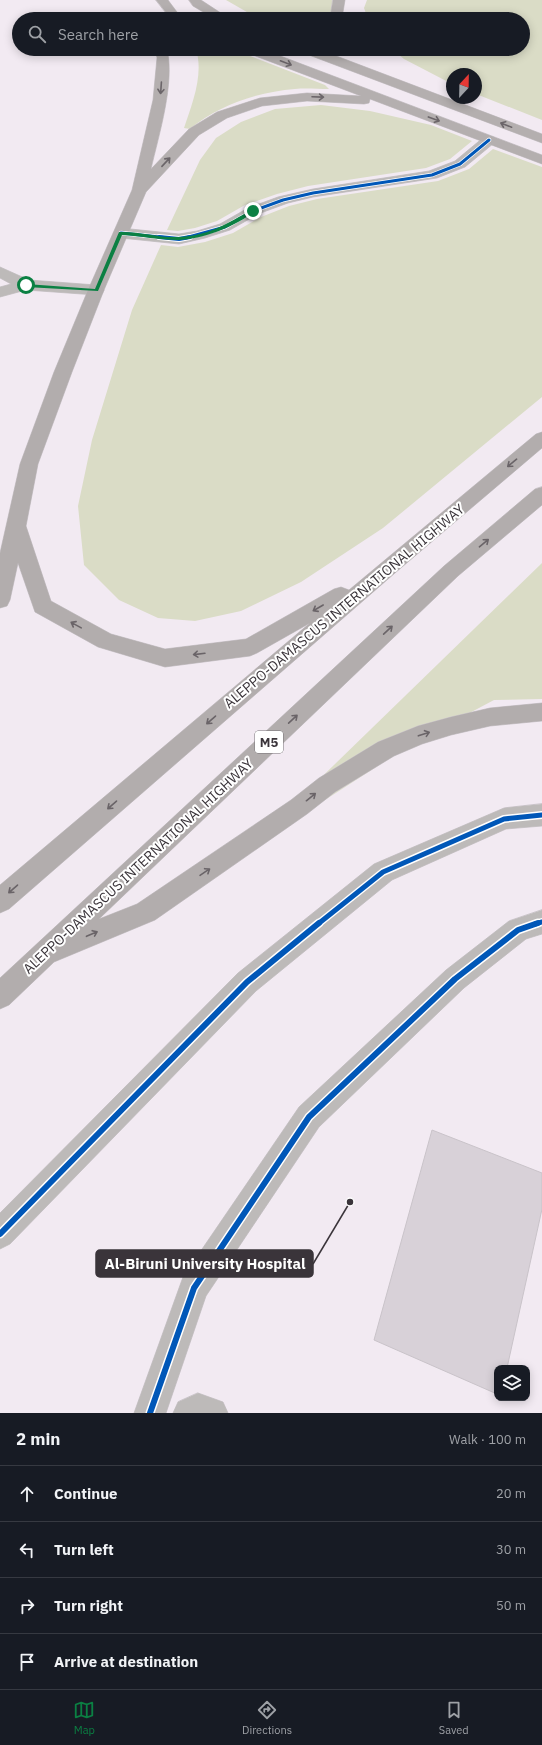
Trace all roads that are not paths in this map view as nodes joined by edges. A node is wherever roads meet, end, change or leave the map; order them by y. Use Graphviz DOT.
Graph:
graph roads {
  1 [pos="195,0"];
  2 [pos="340,0"];
  3 [pos="157,2"];
  4 [pos="169,12"];
  5 [pos="212,12"];
  6 [pos="337,12"];
  7 [pos="163,56"];
  8 [pos="268,56"];
  9 [pos="325,56"];
  10 [pos="356,56"];
  11 [pos="377,75"];
  12 [pos="414,112"];
  13 [pos="542,139"];
  14 [pos="489,140"];
  15 [pos="542,160"];
  16 [pos="139,190"];
  17 [pos="121,233"];
  18 [pos="0,272"];
  19 [pos="26,285"];
  20 [pos="96,290"];
  21 [pos="0,292"];
  22 [pos="542,438"];
  23 [pos="542,494"];
  24 [pos="16,526"];
  25 [pos="388,568"];
  26 [pos="0,600"];
  27 [pos="542,712"];
  28 [pos="542,815"];
  29 [pos="0,901"];
  30 [pos="542,922"];
  31 [pos="43,955"];
  32 [pos="0,996"];
  33 [pos="0,1234"];
  34 [pos="150,1413"];
  35 [pos="189,1413"];
  36 [pos="212,1413"];
  1 -- 5 [label="main road"];
  2 -- 6 [label="main road"];
  3 -- 4 [label="main road"];
  7 -- 16 [label="main road, one-way"];
  8 -- 12 [label="main road, one-way"];
  9 -- 11 [label="main road"];
  10 -- 11 [label="main road"];
  13 -- 11 [label="main road, one-way"];
  12 -- 14 [label="main road, one-way"];
  16 -- 12 [label="main road, one-way"];
  14 -- 15 [label="main road"];
  14 -- 17 [label="street"];
  16 -- 17 [label="main road"];
  17 -- 20 [label="main road"];
  18 -- 19 [label="street"];
  19 -- 20 [label="street"];
  19 -- 21 [label="street"];
  20 -- 24 [label="highway"];
  22 -- 25 [label="highway, ALEPPO-DAMASCUS INTERNATIONAL HIGHWAY, one-way"];
  31 -- 23 [label="highway, ALEPPO-DAMASCUS INTERNATIONAL HIGHWAY / M5, one-way"];
  25 -- 24 [label="highway, one-way"];
  24 -- 26 [label="highway"];
  25 -- 29 [label="highway, ALEPPO-DAMASCUS INTERNATIONAL HIGHWAY, one-way"];
  31 -- 27 [label="highway, one-way"];
  28 -- 33 [label="street"];
  30 -- 34 [label="street"];
  31 -- 32 [label="highway, ALEPPO-DAMASCUS INTERNATIONAL HIGHWAY / M5"];
  35 -- 36 [label="street"];
}
